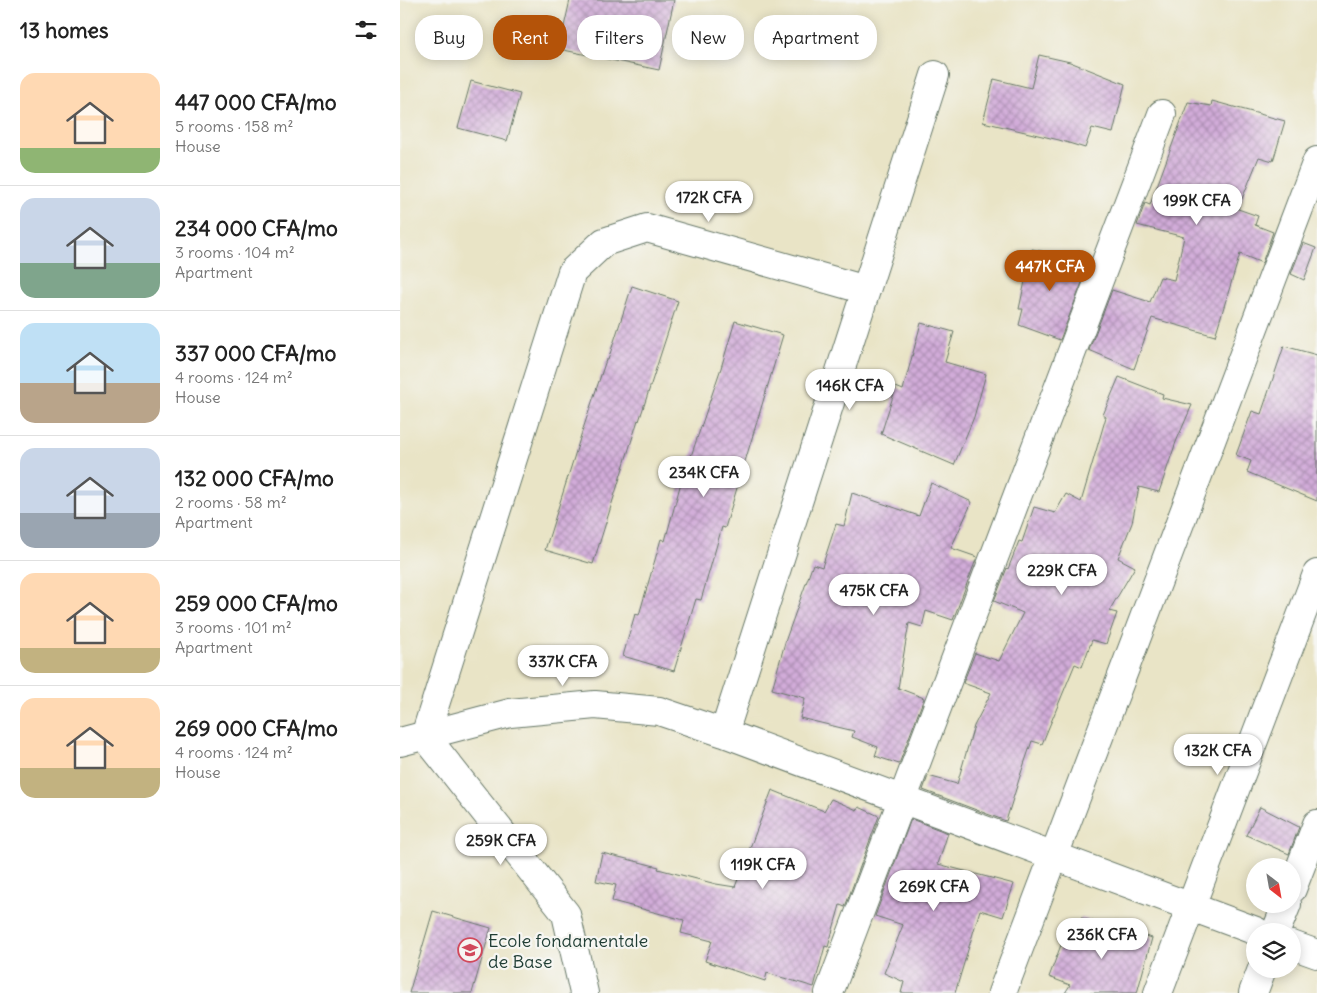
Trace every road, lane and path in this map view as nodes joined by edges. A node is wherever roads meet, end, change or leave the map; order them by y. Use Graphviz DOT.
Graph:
graph roads {
  1 [pos="935,75"];
  2 [pos="1162,114"];
  3 [pos="1317,161"];
  4 [pos="866,290"];
  5 [pos="1317,574"];
  6 [pos="724,733"];
  7 [pos="412,739"];
  8 [pos="902,800"];
  9 [pos="1317,824"];
  10 [pos="1054,856"];
  11 [pos="1301,866"];
  12 [pos="1191,907"];
  13 [pos="1246,927"];
  14 [pos="1301,948"];
  15 [pos="1317,954"];
  16 [pos="1259,978"];
  17 [pos="584,993"];
  18 [pos="829,993"];
  19 [pos="1002,993"];
  20 [pos="1158,993"];
  21 [pos="1253,993"];
  1 -- 4 [label="street"];
  2 -- 8 [label="street"];
  3 -- 10 [label="street"];
  4 -- 6 [label="street"];
  4 -- 7 [label="street"];
  5 -- 12 [label="street"];
  6 -- 7 [label="street"];
  6 -- 8 [label="street"];
  7 -- 17 [label="street"];
  8 -- 10 [label="street"];
  8 -- 18 [label="street"];
  9 -- 11 [label="street"];
  10 -- 12 [label="street"];
  10 -- 19 [label="street"];
  12 -- 13 [label="street"];
  12 -- 20 [label="street"];
  14 -- 15 [label="street"];
  16 -- 21 [label="street"];
}
